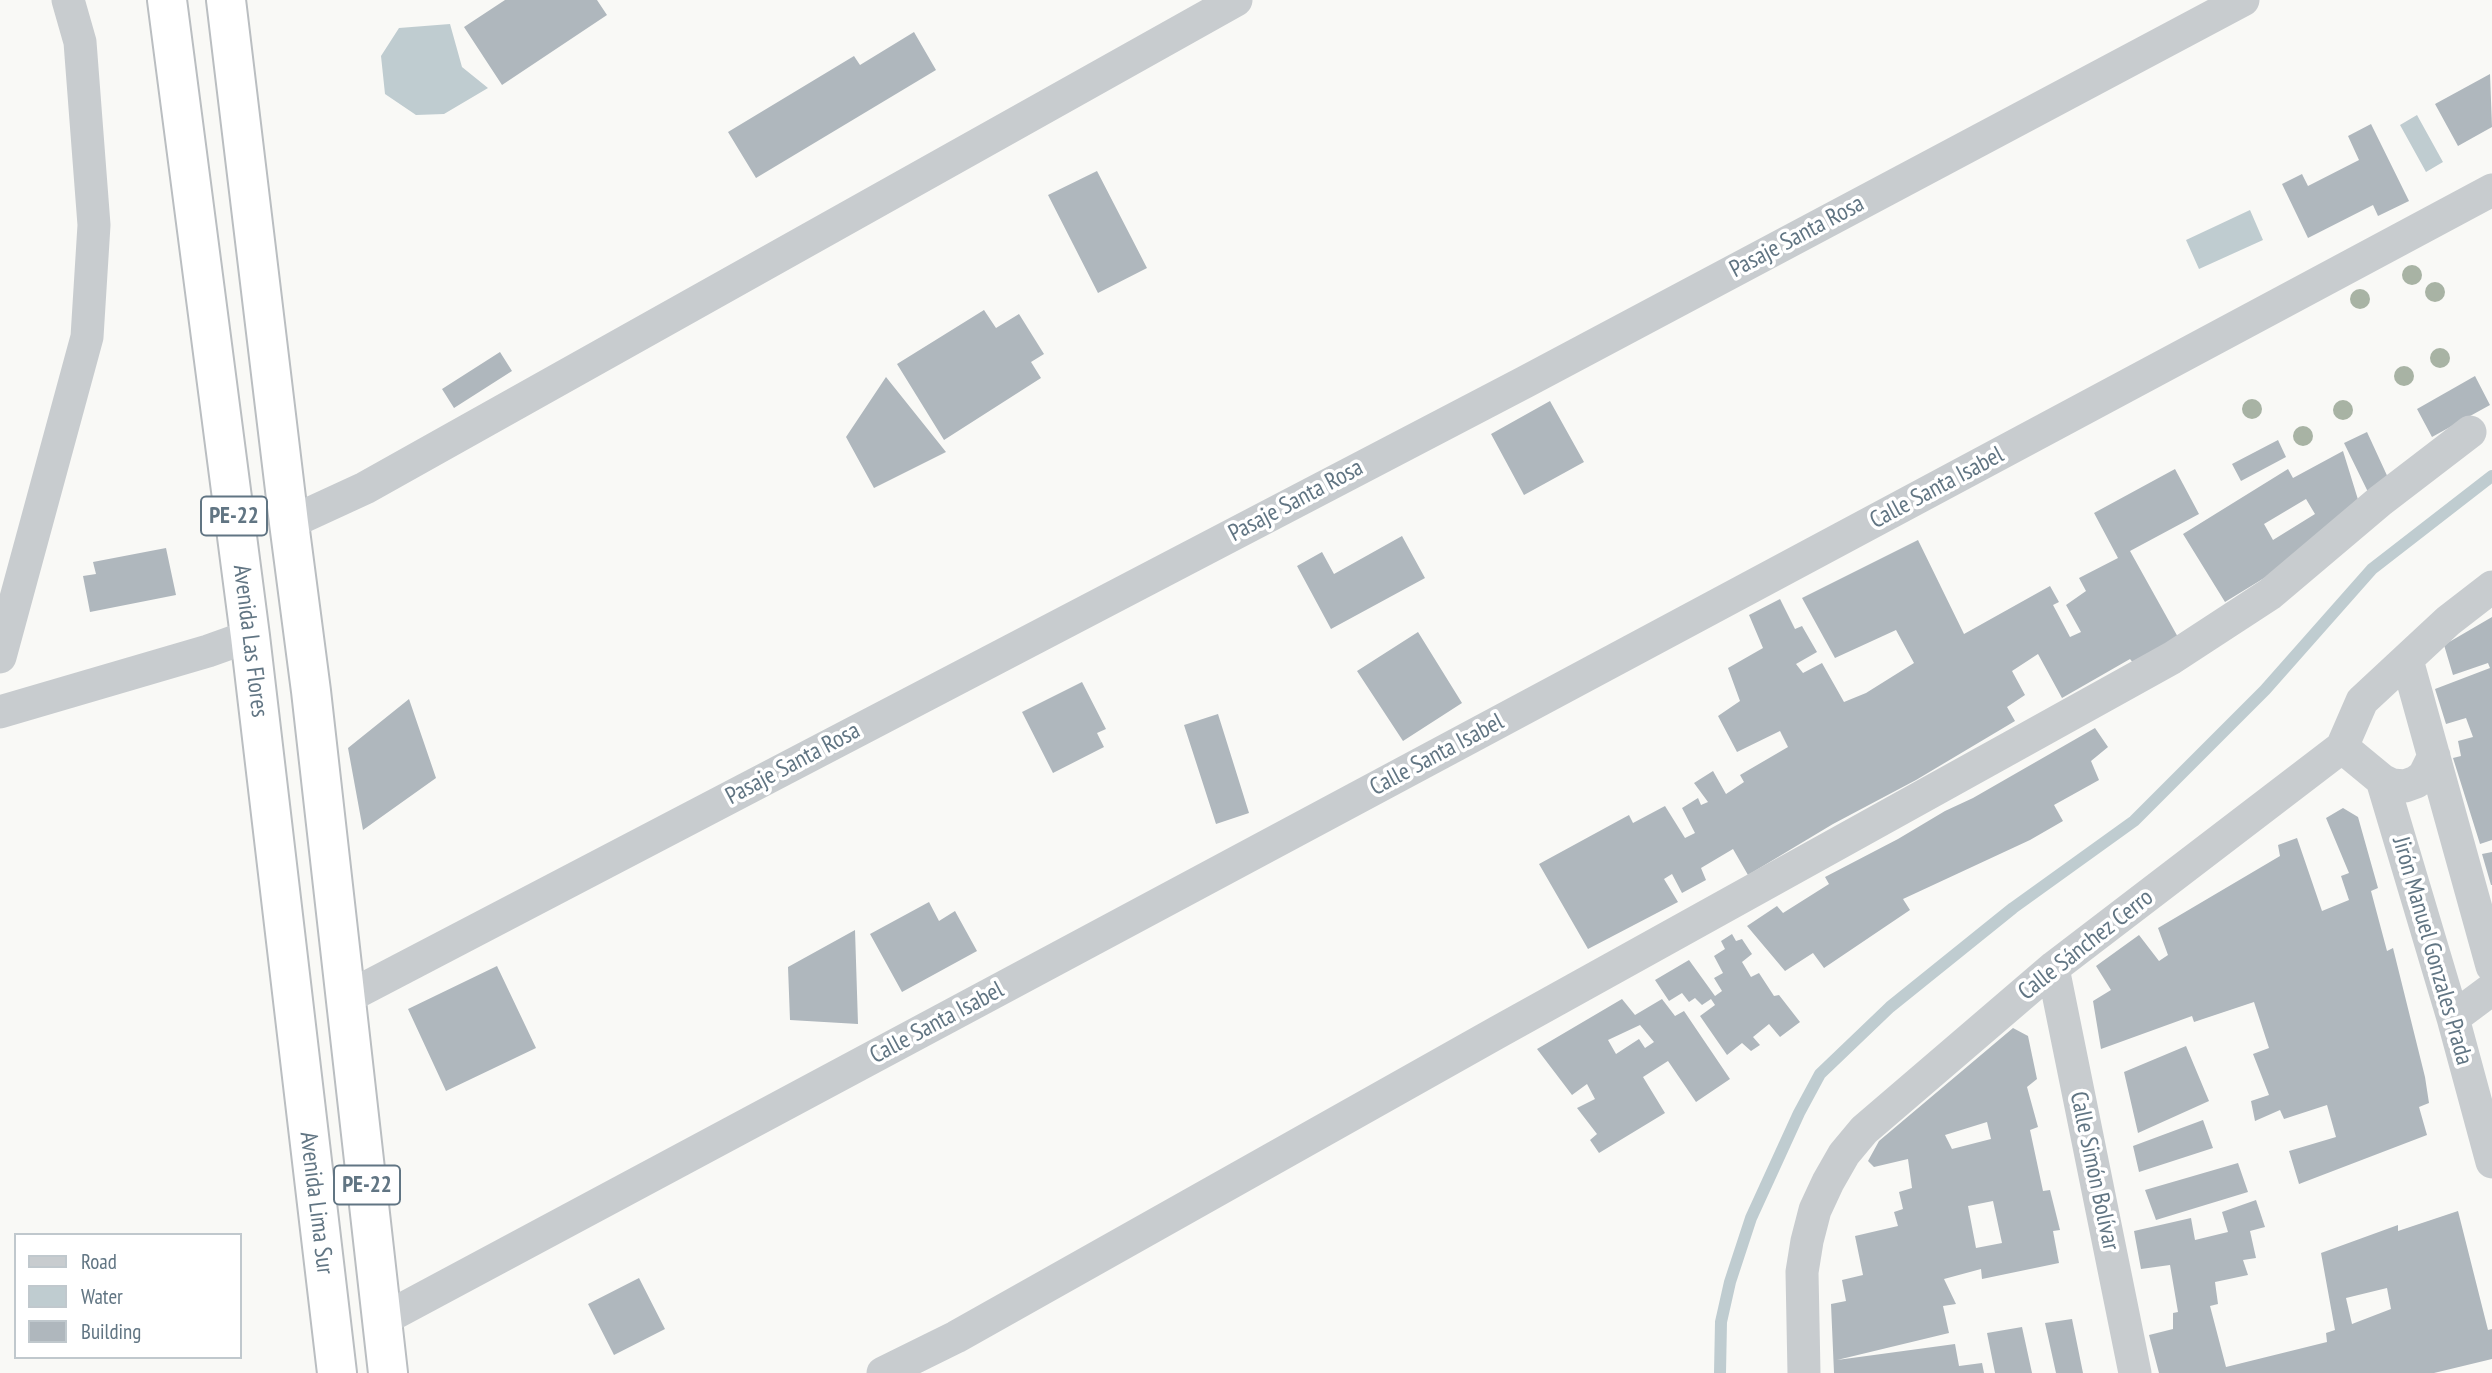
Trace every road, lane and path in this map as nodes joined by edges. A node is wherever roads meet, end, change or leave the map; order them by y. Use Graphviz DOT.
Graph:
graph roads {
  1 [pos="68,0"];
  2 [pos="167,0"];
  3 [pos="226,0"];
  4 [pos="1236,0"];
  5 [pos="2243,0"];
  6 [pos="2492,190"];
  7 [pos="2470,432"];
  8 [pos="289,523"];
  9 [pos="2492,587"];
  10 [pos="250,636"];
  11 [pos="0,657"];
  12 [pos="2407,660"];
  13 [pos="311,691"];
  14 [pos="257,701"];
  15 [pos="0,712"];
  16 [pos="2342,747"];
  17 [pos="2434,756"];
  18 [pos="2382,780"];
  19 [pos="2492,966"];
  20 [pos="2053,968"];
  21 [pos="2492,989"];
  22 [pos="346,998"];
  23 [pos="2454,1018"];
  24 [pos="295,1032"];
  25 [pos="2492,1162"];
  26 [pos="382,1320"];
  27 [pos="337,1373"];
  28 [pos="388,1373"];
  29 [pos="883,1373"];
  30 [pos="1804,1373"];
  31 [pos="2136,1373"];
  1 -- 11 [label="street"];
  2 -- 10 [label="highway, Avenida Las Flores / PE-22"];
  3 -- 8 [label="highway, PE-22"];
  4 -- 8 [label="street"];
  5 -- 22 [label="street, Pasaje Santa Rosa"];
  6 -- 26 [label="street, Calle Santa Isabel"];
  7 -- 29 [label="street"];
  8 -- 13 [label="highway, PE-22"];
  9 -- 12 [label="street, Calle Sánchez Cerro"];
  10 -- 14 [label="highway, Avenida Las Flores / PE-22"];
  10 -- 15 [label="street"];
  12 -- 16 [label="street, Calle Sánchez Cerro"];
  12 -- 17 [label="street"];
  13 -- 14 [label="highway"];
  13 -- 22 [label="highway, PE-22"];
  14 -- 24 [label="highway, Avenida Las Flores / PE-22"];
  16 -- 18 [label="street"];
  16 -- 20 [label="street, Calle Sánchez Cerro"];
  17 -- 18 [label="street"];
  17 -- 19 [label="street"];
  18 -- 23 [label="street, Jirón Manuel Gonzales Prada"];
  20 -- 30 [label="street, Calle Sánchez Cerro"];
  20 -- 31 [label="street, Calle Simón Bolívar"];
  21 -- 23 [label="street"];
  22 -- 26 [label="highway, PE-22"];
  23 -- 25 [label="street, Jirón Manuel Gonzales Prada"];
  24 -- 27 [label="highway, Avenida Lima Sur / PE-22"];
  26 -- 28 [label="highway, PE-22"];
}
